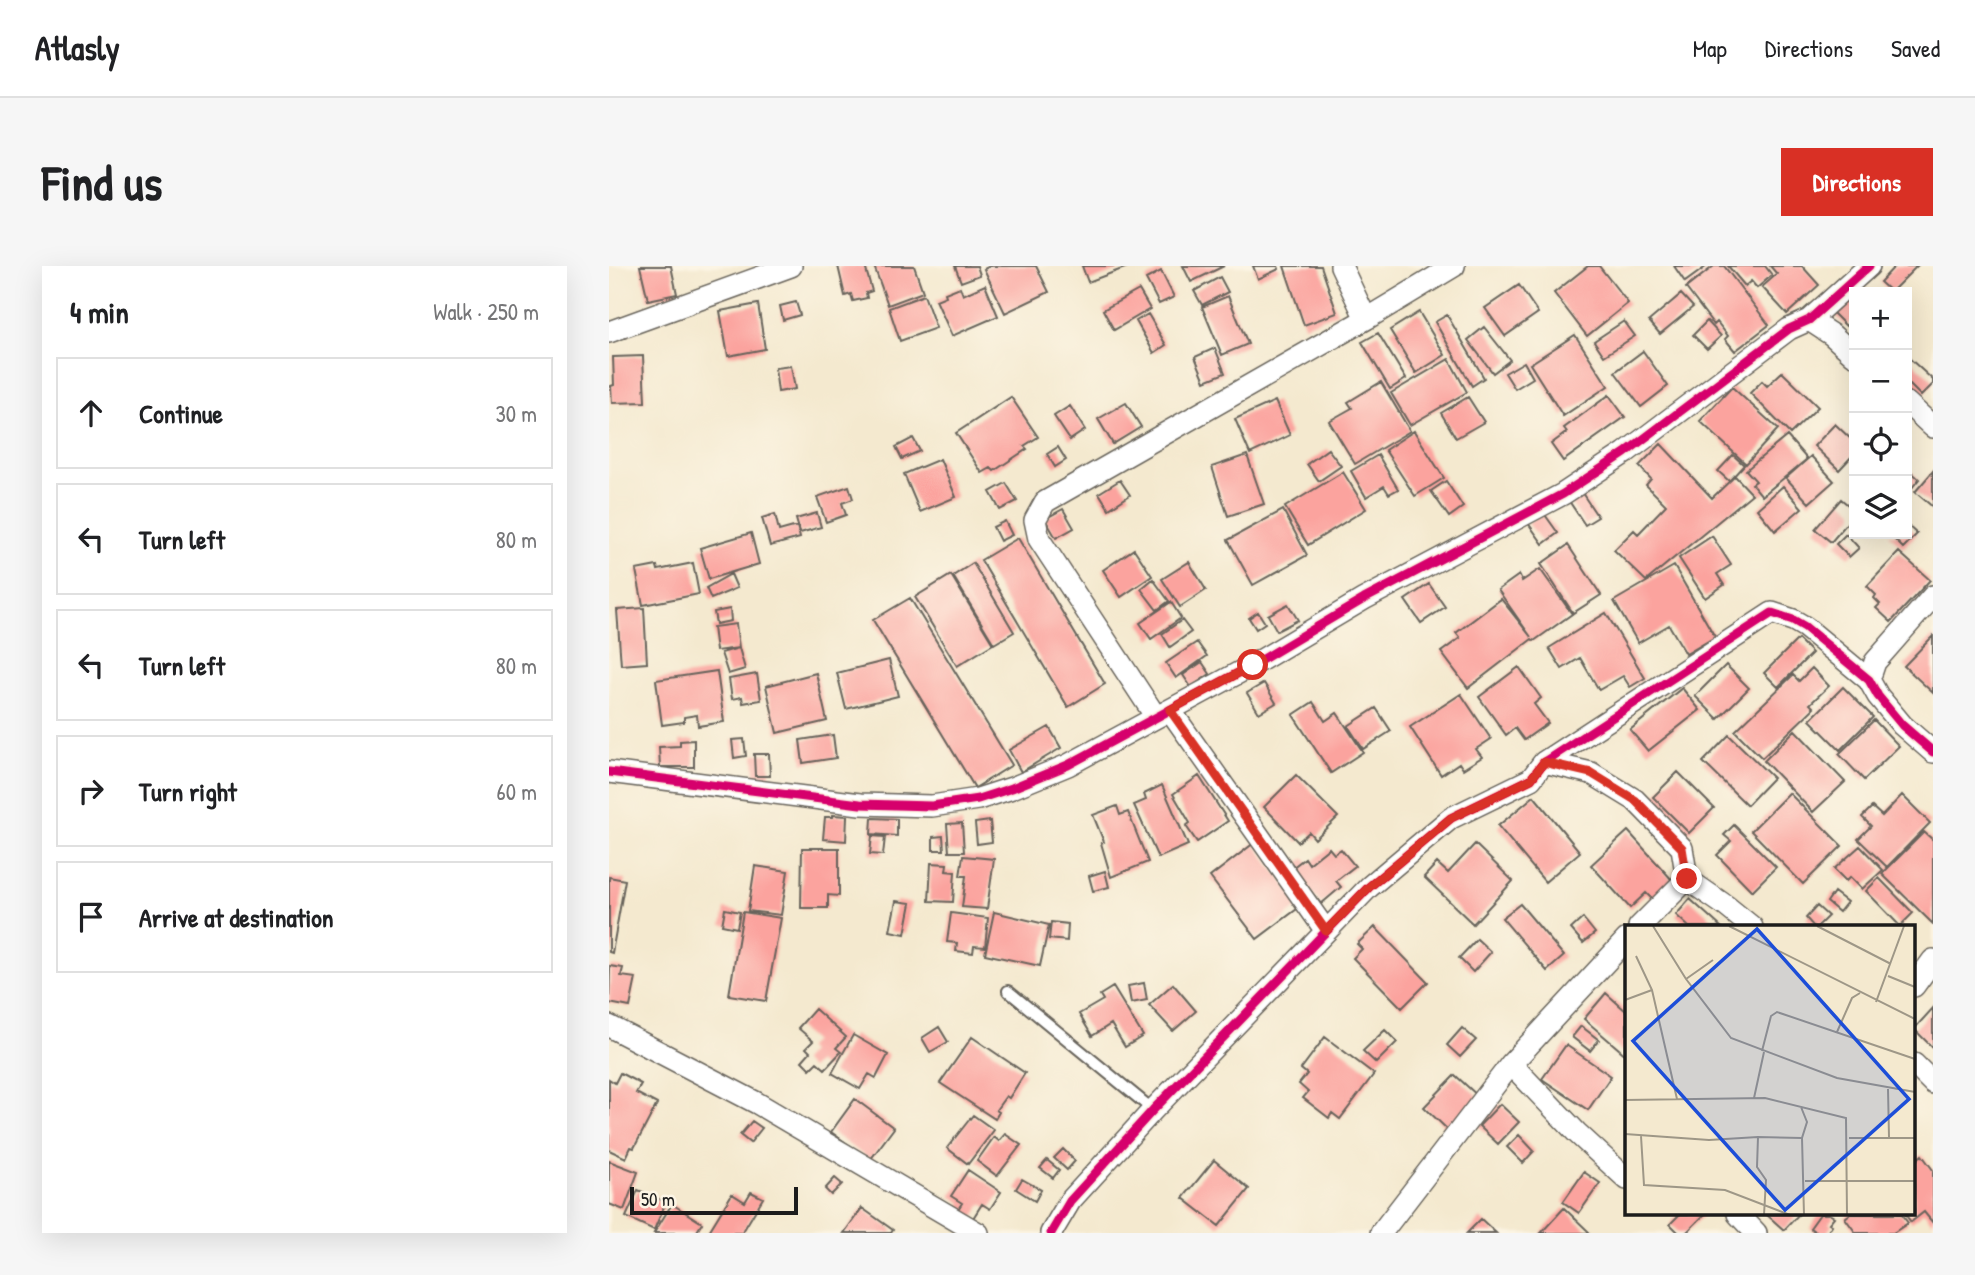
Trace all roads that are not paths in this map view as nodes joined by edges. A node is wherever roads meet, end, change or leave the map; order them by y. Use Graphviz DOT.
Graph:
graph roads {
  1 [pos="791,266"];
  2 [pos="1341,266"];
  3 [pos="1454,266"];
  4 [pos="1869,266"];
  5 [pos="1366,319"];
  6 [pos="1809,320"];
  7 [pos="609,332"];
  8 [pos="1849,350"];
  9 [pos="1912,408"];
  10 [pos="1933,427"];
  11 [pos="1933,596"];
  12 [pos="1869,680"];
  13 [pos="1163,713"];
  14 [pos="1933,752"];
  15 [pos="1544,762"];
  16 [pos="609,772"];
  17 [pos="1687,879"];
  18 [pos="1641,925"];
  19 [pos="1750,925"];
  20 [pos="1326,931"];
  21 [pos="1625,941"];
  22 [pos="1933,960"];
  23 [pos="1916,983"];
  24 [pos="1008,991"];
  25 [pos="609,1026"];
  26 [pos="1511,1064"];
  27 [pos="1916,1066"];
  28 [pos="1933,1083"];
  29 [pos="1153,1110"];
  30 [pos="1625,1177"];
  31 [pos="1740,1216"];
  32 [pos="978,1233"];
  33 [pos="1051,1233"];
  34 [pos="1381,1233"];
  35 [pos="1756,1233"];
  1 -- 7 [label="street"];
  2 -- 5 [label="street"];
  3 -- 5 [label="street"];
  4 -- 6 [label="street"];
  5 -- 13 [label="street"];
  6 -- 8 [label="street"];
  6 -- 13 [label="street"];
  9 -- 10 [label="street"];
  11 -- 12 [label="street"];
  12 -- 14 [label="street"];
  12 -- 15 [label="street"];
  13 -- 16 [label="street"];
  13 -- 20 [label="street"];
  15 -- 17 [label="street"];
  15 -- 20 [label="street"];
  17 -- 18 [label="street"];
  17 -- 19 [label="street"];
  20 -- 29 [label="street"];
  21 -- 26 [label="street"];
  22 -- 23 [label="street"];
  24 -- 29 [label="lane"];
  25 -- 32 [label="street"];
  26 -- 30 [label="street"];
  26 -- 34 [label="street"];
  27 -- 28 [label="street"];
  29 -- 33 [label="street"];
  31 -- 35 [label="street"];
}
